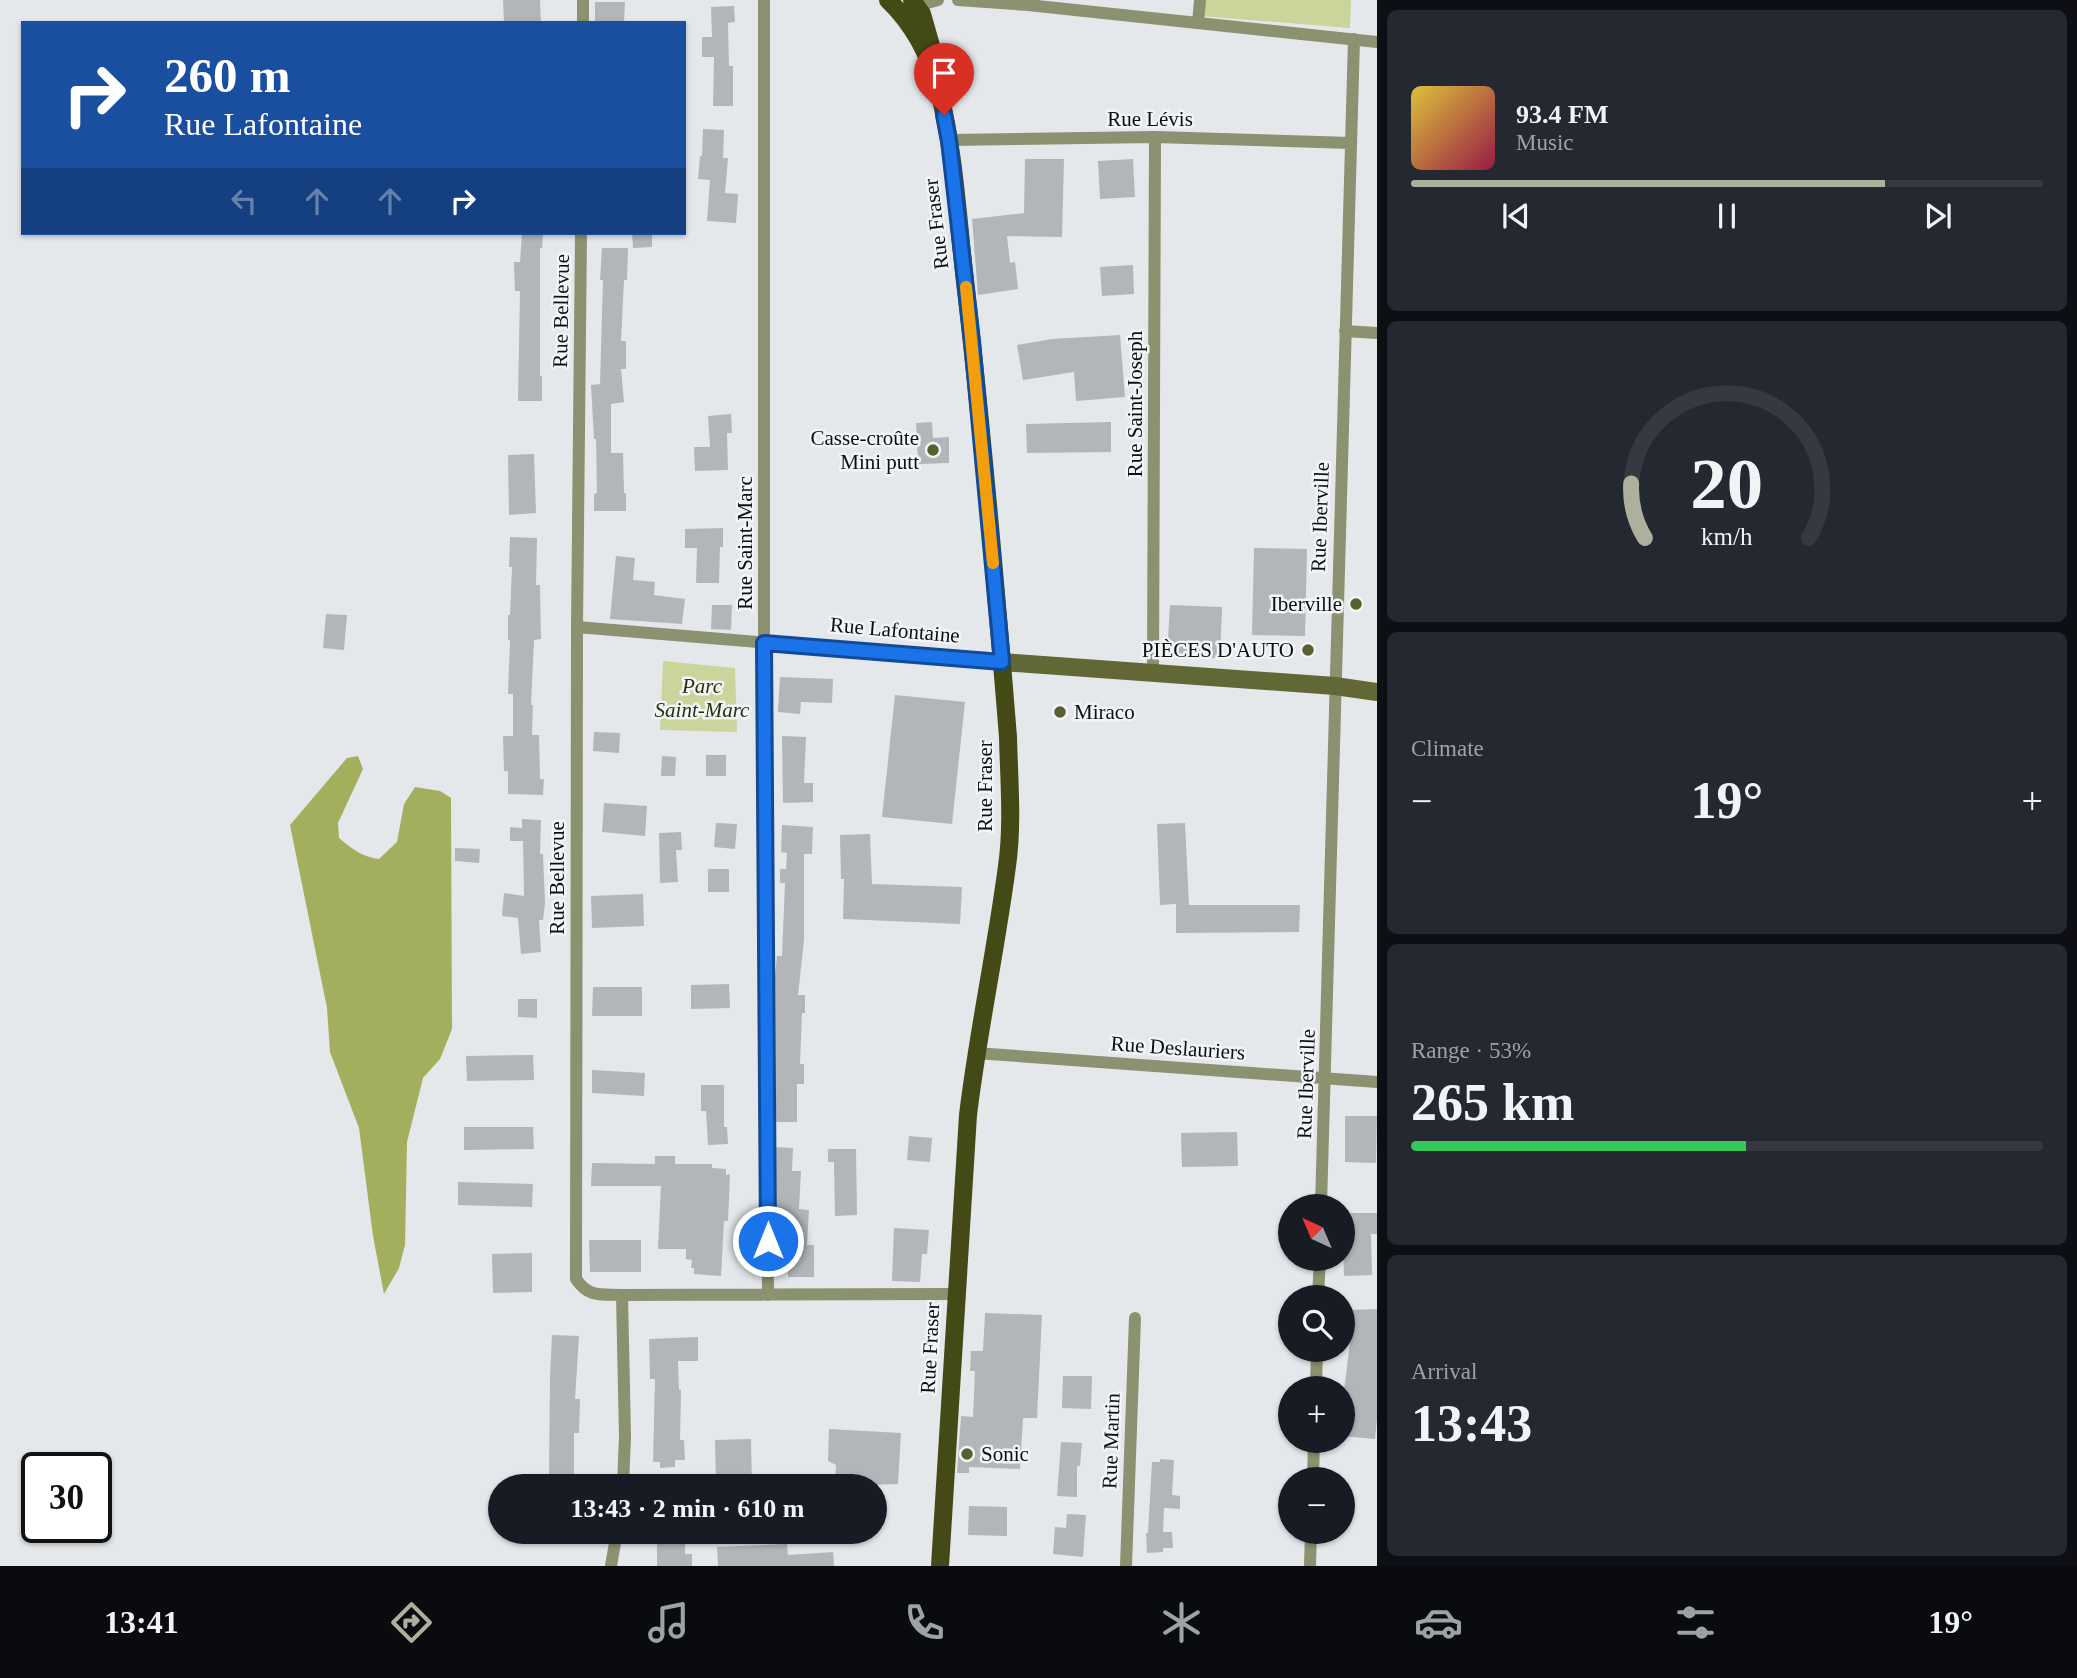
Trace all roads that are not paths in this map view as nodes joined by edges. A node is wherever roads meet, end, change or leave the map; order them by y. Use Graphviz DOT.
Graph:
graph roads {
  1 [pos="583,0"];
  2 [pos="764,0"];
  3 [pos="888,0"];
  4 [pos="938,0"];
  5 [pos="958,0"];
  6 [pos="1200,0"];
  7 [pos="1028,3"];
  8 [pos="911,7"];
  9 [pos="583,21"];
  10 [pos="1198,23"];
  11 [pos="1354,39"];
  12 [pos="1377,42"];
  13 [pos="1156,137"];
  14 [pos="949,141"];
  15 [pos="1351,143"];
  16 [pos="581,235"];
  17 [pos="1345,331"];
  18 [pos="1377,333"];
  19 [pos="577,627"];
  20 [pos="764,643"];
  21 [pos="1002,662"];
  22 [pos="1153,672"];
  23 [pos="1335,686"];
  24 [pos="1377,692"];
  25 [pos="975,1053"];
  26 [pos="1325,1079"];
  27 [pos="1377,1082"];
  28 [pos="1321,1194"];
  29 [pos="956,1294"];
  30 [pos="622,1295"];
  31 [pos="768,1295"];
  32 [pos="1135,1318"];
  33 [pos="623,1474"];
  34 [pos="615,1544"];
  35 [pos="1311,1544"];
  36 [pos="611,1566"];
  37 [pos="940,1566"];
  38 [pos="1126,1566"];
  39 [pos="1310,1566"];
  1 -- 9 [label="street"];
  2 -- 20 [label="street, Rue Saint-Marc"];
  3 -- 8 [label="main road, Rue Fraser"];
  4 -- 8 [label="street"];
  5 -- 7 [label="street"];
  6 -- 10 [label="street"];
  7 -- 10 [label="street"];
  8 -- 14 [label="main road, Rue Fraser"];
  10 -- 11 [label="street"];
  11 -- 12 [label="street"];
  11 -- 15 [label="street, Rue Iberville"];
  13 -- 14 [label="street, Rue Lévis"];
  13 -- 15 [label="street, Rue Lévis"];
  13 -- 22 [label="street, Rue Saint-Joseph"];
  14 -- 21 [label="main road, Rue Fraser"];
  15 -- 17 [label="street, Rue Iberville"];
  16 -- 19 [label="street, Rue Bellevue"];
  17 -- 18 [label="street"];
  17 -- 23 [label="street, Rue Iberville"];
  19 -- 20 [label="street, Rue Lafontaine"];
  19 -- 30 [label="street, Rue Bellevue"];
  20 -- 21 [label="street, Rue Lafontaine"];
  20 -- 31 [label="street, Rue Saint-Marc"];
  21 -- 22 [label="main road, Rue Lafontaine"];
  21 -- 25 [label="main road, Rue Fraser"];
  22 -- 23 [label="main road, Rue Lafontaine"];
  23 -- 24 [label="main road, Rue Lafontaine"];
  23 -- 26 [label="street, Rue Iberville"];
  25 -- 26 [label="street, Rue Deslauriers"];
  25 -- 29 [label="main road, Rue Fraser"];
  26 -- 27 [label="street, Rue Deslauriers"];
  26 -- 28 [label="street, Rue Iberville"];
  29 -- 31 [label="street, Rue Bellevue"];
  29 -- 37 [label="main road, Rue Fraser"];
  30 -- 31 [label="street, Rue Bellevue"];
  30 -- 33 [label="street"];
  32 -- 38 [label="street, Rue Martin"];
  34 -- 36 [label="street"];
  35 -- 39 [label="street"];
}
